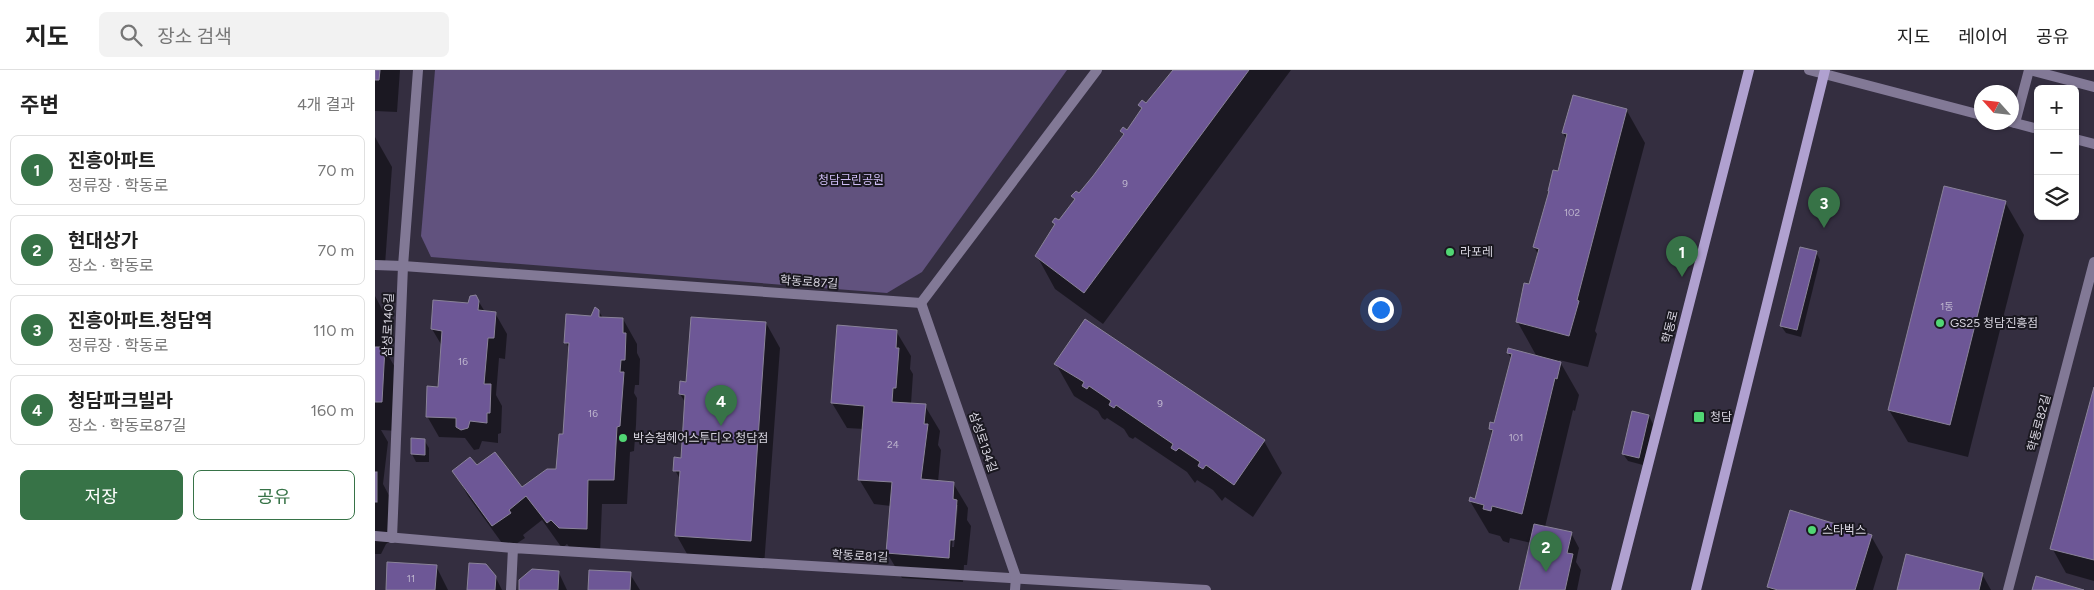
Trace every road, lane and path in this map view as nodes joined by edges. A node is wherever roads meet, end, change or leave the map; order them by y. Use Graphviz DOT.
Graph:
graph roads {
  1 [pos="418,70"];
  2 [pos="1097,70"];
  3 [pos="1749,70"];
  4 [pos="1809,70"];
  5 [pos="2029,70"];
  6 [pos="1825,72"];
  7 [pos="2094,87"];
  8 [pos="2019,103"];
  9 [pos="1974,113"];
  10 [pos="2019,124"];
  11 [pos="2034,128"];
  12 [pos="2079,140"];
  13 [pos="2094,144"];
  14 [pos="2094,262"];
  15 [pos="375,265"];
  16 [pos="403,266"];
  17 [pos="921,303"];
  18 [pos="375,536"];
  19 [pos="392,538"];
  20 [pos="513,548"];
  21 [pos="1016,577"];
  22 [pos="511,590"];
  23 [pos="1015,590"];
  24 [pos="1206,590"];
  25 [pos="1616,590"];
  26 [pos="1695,590"];
  27 [pos="2008,590"];
  1 -- 16 [label="street, 삼성로140길"];
  2 -- 17 [label="street"];
  3 -- 25 [label="main road, 학동로"];
  4 -- 6 [label="street"];
  5 -- 7 [label="street"];
  5 -- 8 [label="street"];
  6 -- 9 [label="street"];
  6 -- 26 [label="main road"];
  10 -- 11 [label="street"];
  12 -- 13 [label="street"];
  14 -- 27 [label="street, 학동로82길"];
  15 -- 16 [label="street, 학동로87길"];
  16 -- 17 [label="street, 학동로87길"];
  16 -- 19 [label="street, 삼성로140길"];
  17 -- 21 [label="street, 삼성로134길"];
  18 -- 19 [label="street"];
  19 -- 20 [label="street"];
  20 -- 21 [label="street, 학동로81길"];
  20 -- 22 [label="street"];
  21 -- 23 [label="street, 삼성로134길"];
  21 -- 24 [label="street, 학동로81길"];
}
